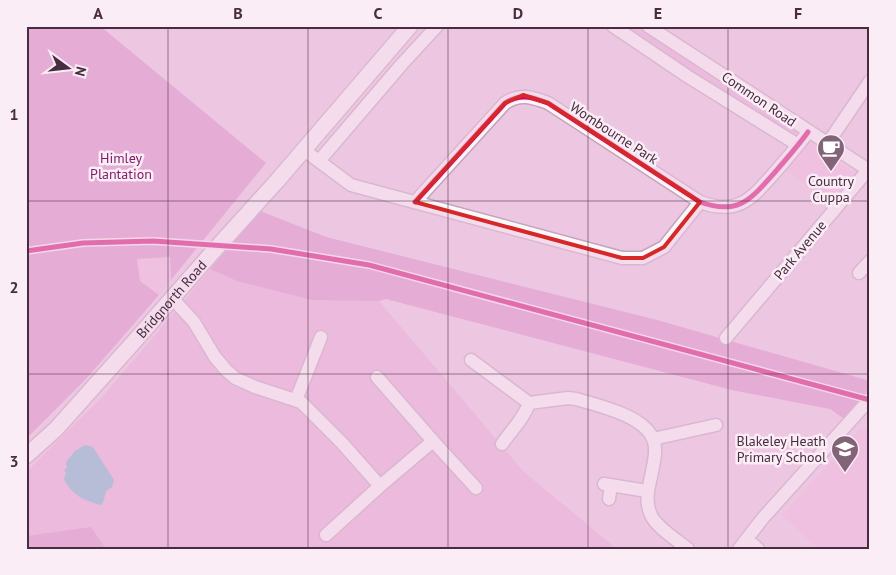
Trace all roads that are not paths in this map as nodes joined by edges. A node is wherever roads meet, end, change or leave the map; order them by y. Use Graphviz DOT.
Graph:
graph roads {
  1 [pos="410,26"];
  2 [pos="613,26"];
  3 [pos="648,26"];
  4 [pos="431,29"];
  5 [pos="870,81"];
  6 [pos="808,132"];
  7 [pos="828,143"];
  8 [pos="798,145"];
  9 [pos="304,150"];
  10 [pos="318,161"];
  11 [pos="869,170"];
  12 [pos="415,202"];
  13 [pos="700,202"];
  14 [pos="172,298"];
  15 [pos="733,335"];
  16 [pos="321,337"];
  17 [pos="478,360"];
  18 [pos="378,377"];
  19 [pos="296,400"];
  20 [pos="870,400"];
  21 [pos="529,403"];
  22 [pos="716,425"];
  23 [pos="653,439"];
  24 [pos="433,441"];
  25 [pos="502,444"];
  26 [pos="26,456"];
  27 [pos="380,486"];
  28 [pos="476,488"];
  29 [pos="648,491"];
  30 [pos="609,498"];
  31 [pos="326,535"];
  32 [pos="743,544"];
  33 [pos="688,549"];
  34 [pos="758,549"];
  1 -- 9 [label="main road, Bridgnorth Road"];
  2 -- 8 [label="street, Common Road"];
  3 -- 6 [label="street, Common Road"];
  4 -- 10 [label="street"];
  5 -- 7 [label="street"];
  6 -- 7 [label="street, Common Road"];
  6 -- 8 [label="street, Wombourne Park"];
  7 -- 11 [label="street, Common Road"];
  8 -- 13 [label="street, Wombourne Park"];
  9 -- 10 [label="street"];
  9 -- 14 [label="main road, Bridgnorth Road"];
  10 -- 12 [label="street"];
  11 -- 15 [label="street, Park Avenue"];
  12 -- 13 [label="street"];
  12 -- 13 [label="street, Wombourne Park"];
  14 -- 19 [label="street"];
  14 -- 26 [label="main road, Bridgnorth Road"];
  16 -- 19 [label="street"];
  17 -- 21 [label="street"];
  18 -- 24 [label="street"];
  19 -- 27 [label="street"];
  20 -- 32 [label="street"];
  21 -- 23 [label="street"];
  21 -- 25 [label="street"];
  22 -- 23 [label="street"];
  23 -- 29 [label="street"];
  24 -- 27 [label="street"];
  24 -- 28 [label="street"];
  27 -- 31 [label="street"];
  29 -- 30 [label="street"];
  29 -- 33 [label="street"];
  32 -- 34 [label="street"];
}
